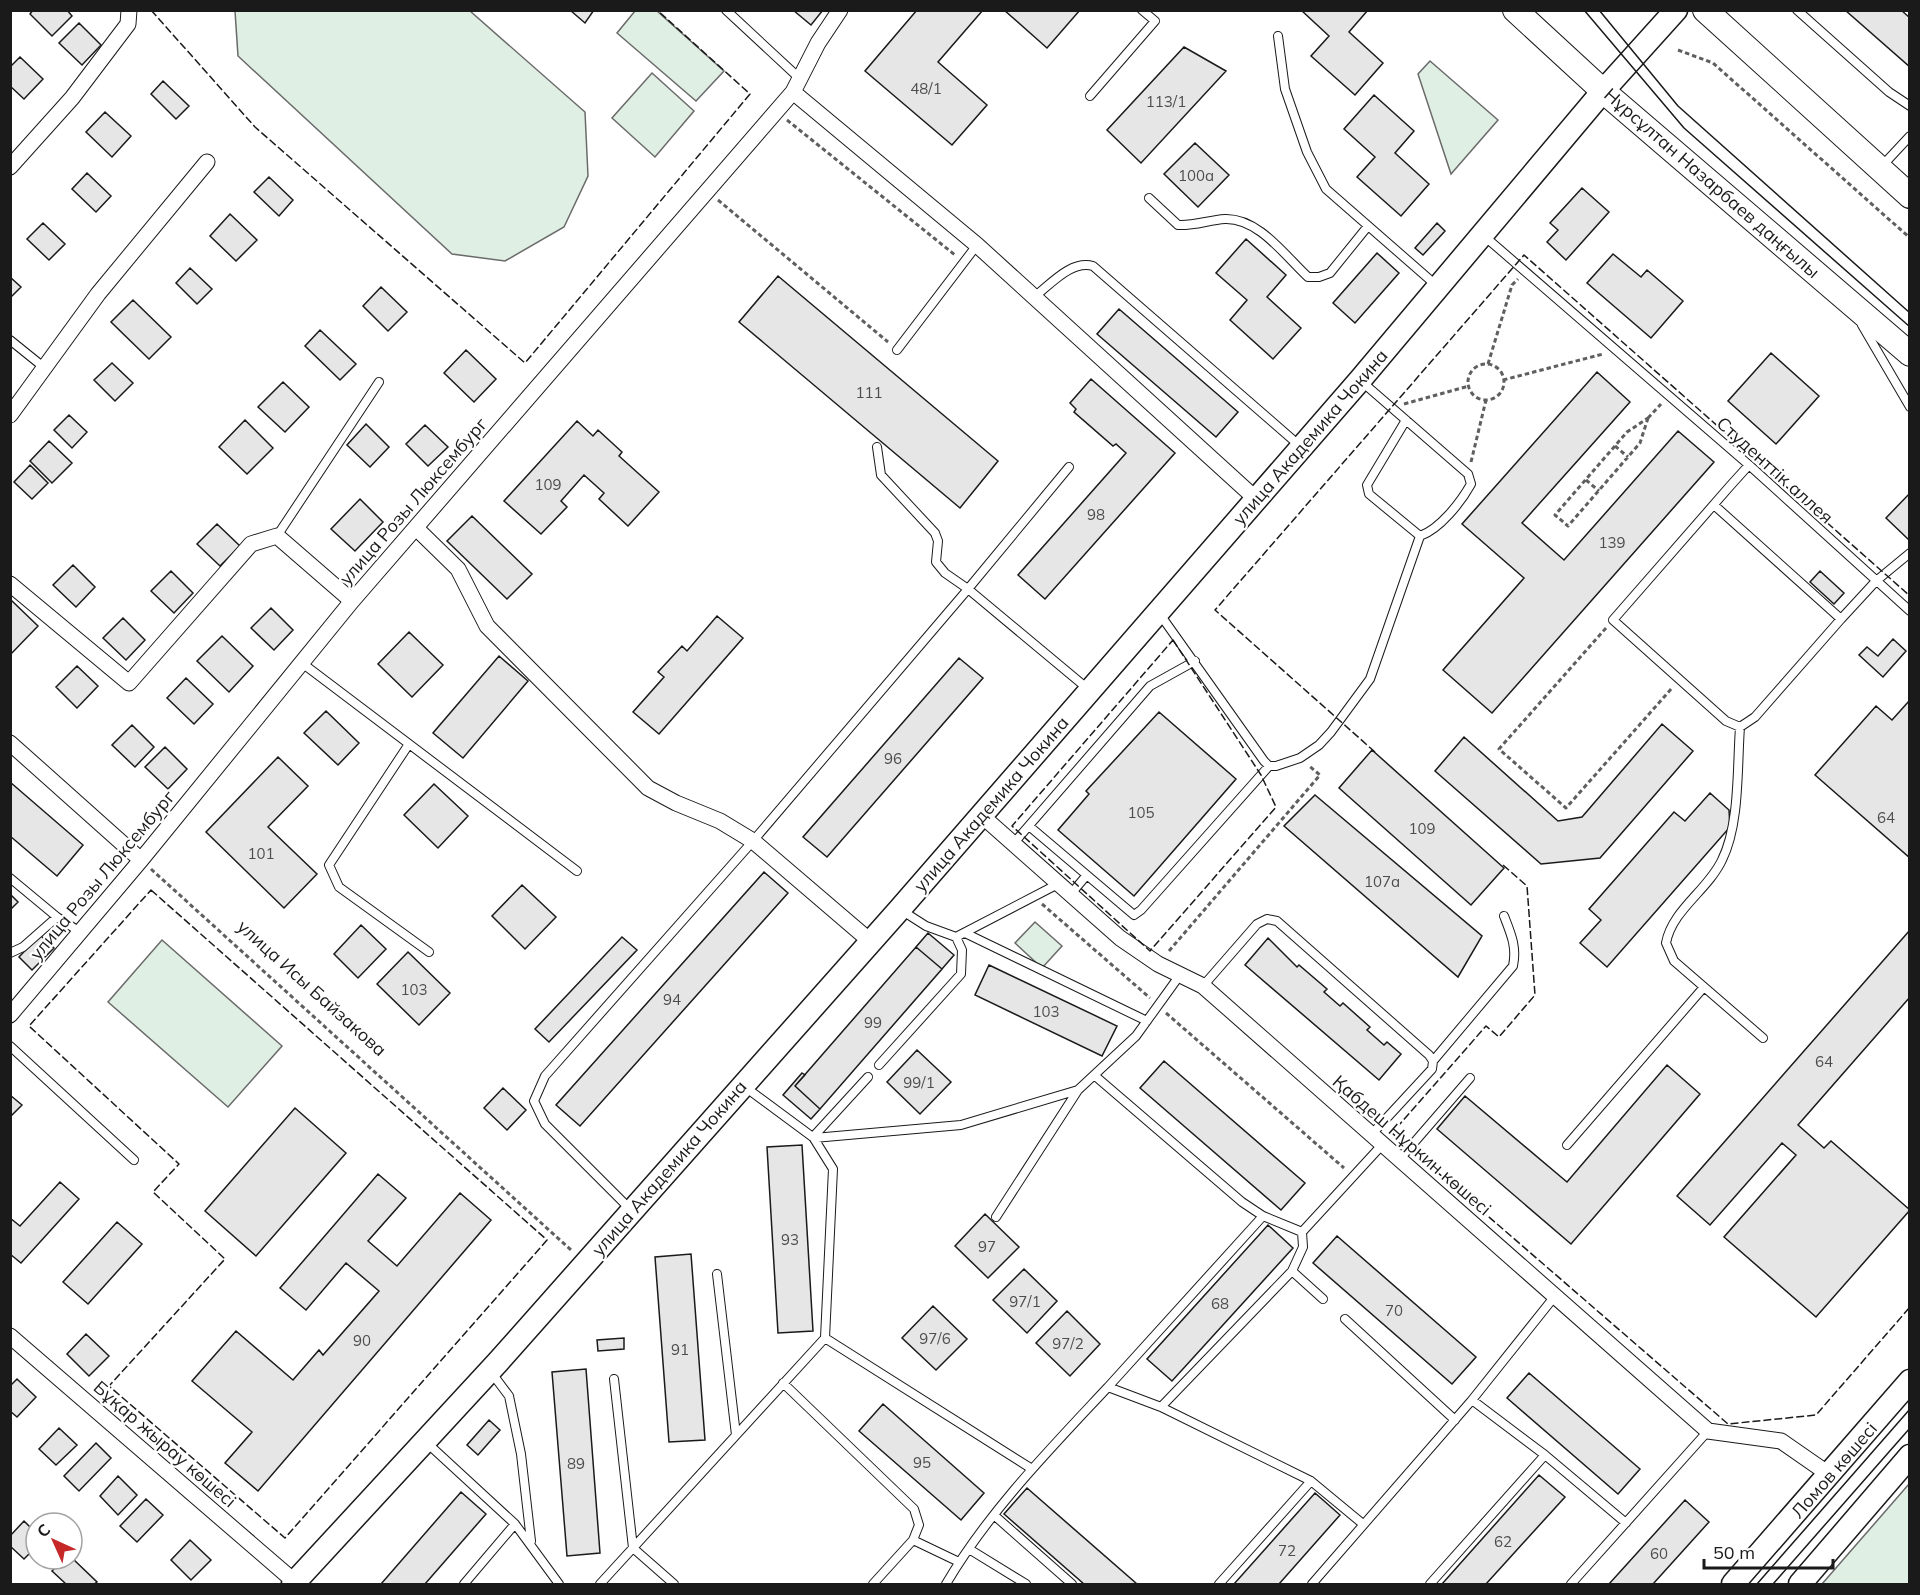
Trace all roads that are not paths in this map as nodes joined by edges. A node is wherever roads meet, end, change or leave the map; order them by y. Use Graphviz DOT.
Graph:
graph roads {
  1 [pos="726,10"];
  2 [pos="840,10"];
  3 [pos="1143,10"];
  4 [pos="1515,10"];
  5 [pos="1676,10"];
  6 [pos="1705,10"];
  7 [pos="1797,10"];
  8 [pos="129,17"];
  9 [pos="1278,36"];
  10 [pos="1604,91"];
  11 [pos="793,92"];
  12 [pos="1090,96"];
  13 [pos="1910,106"];
  14 [pos="1910,136"];
  15 [pos="207,162"];
  16 [pos="10,167"];
  17 [pos="1879,169"];
  18 [pos="1910,196"];
  19 [pos="1149,198"];
  20 [pos="1368,226"];
  21 [pos="1483,235"];
  22 [pos="977,245"];
  23 [pos="1438,287"];
  24 [pos="1034,298"];
  25 [pos="1847,298"];
  26 [pos="10,340"];
  27 [pos="897,350"];
  28 [pos="1910,354"];
  29 [pos="46,369"];
  30 [pos="1360,380"];
  31 [pos="379,382"];
  32 [pos="1910,407"];
  33 [pos="10,415"];
  34 [pos="1406,420"];
  35 [pos="877,447"];
  36 [pos="1301,447"];
  37 [pos="1749,465"];
  38 [pos="1069,467"];
  39 [pos="1256,499"];
  40 [pos="1714,505"];
  41 [pos="416,528"];
  42 [pos="277,536"];
  43 [pos="1420,536"];
  44 [pos="1910,554"];
  45 [pos="1876,581"];
  46 [pos="10,584"];
  47 [pos="968,589"];
  48 [pos="352,601"];
  49 [pos="1910,611"];
  50 [pos="1158,612"];
  51 [pos="1841,619"];
  52 [pos="1195,661"];
  53 [pos="302,663"];
  54 [pos="1089,690"];
  55 [pos="1740,727"];
  56 [pos="10,743"];
  57 [pos="409,744"];
  58 [pos="1269,766"];
  59 [pos="981,815"];
  60 [pos="1029,826"];
  61 [pos="753,841"];
  62 [pos="1013,844"];
  63 [pos="141,860"];
  64 [pos="577,871"];
  65 [pos="1086,876"];
  66 [pos="10,878"];
  67 [pos="1064,890"];
  68 [pos="899,910"];
  69 [pos="1504,916"];
  70 [pos="57,917"];
  71 [pos="80,932"];
  72 [pos="965,933"];
  73 [pos="956,937"];
  74 [pos="870,941"];
  75 [pos="429,952"];
  76 [pos="10,953"];
  77 [pos="1180,975"];
  78 [pos="1203,986"];
  79 [pos="1704,987"];
  80 [pos="10,1016"];
  81 [pos="1147,1021"];
  82 [pos="1762,1038"];
  83 [pos="10,1046"];
  84 [pos="1433,1061"];
  85 [pos="879,1065"];
  86 [pos="1094,1075"];
  87 [pos="868,1077"];
  88 [pos="1470,1078"];
  89 [pos="742,1085"];
  90 [pos="1078,1090"];
  91 [pos="813,1137"];
  92 [pos="1376,1140"];
  93 [pos="1567,1145"];
  94 [pos="1399,1160"];
  95 [pos="134,1161"];
  96 [pos="632,1210"];
  97 [pos="1263,1216"];
  98 [pos="996,1217"];
  99 [pos="1302,1232"];
  100 [pos="1292,1271"];
  101 [pos="717,1274"];
  102 [pos="1555,1296"];
  103 [pos="1323,1299"];
  104 [pos="1345,1319"];
  105 [pos="10,1336"];
  106 [pos="825,1338"];
  107 [pos="490,1371"];
  108 [pos="614,1379"];
  109 [pos="1910,1381"];
  110 [pos="783,1383"];
  111 [pos="1108,1387"];
  112 [pos="1472,1400"];
  113 [pos="1161,1407"];
  114 [pos="1455,1420"];
  115 [pos="1708,1431"];
  116 [pos="736,1435"];
  117 [pos="424,1441"];
  118 [pos="1545,1455"];
  119 [pos="1910,1456"];
  120 [pos="1032,1469"];
  121 [pos="1830,1475"];
  122 [pos="1311,1481"];
  123 [pos="995,1516"];
  124 [pos="1626,1523"];
  125 [pos="515,1524"];
  126 [pos="1364,1524"];
  127 [pos="913,1540"];
  128 [pos="531,1543"];
  129 [pos="633,1548"];
  130 [pos="969,1549"];
  131 [pos="959,1562"];
  132 [pos="295,1584"];
  133 [pos="464,1584"];
  134 [pos="559,1584"];
  135 [pos="600,1584"];
  136 [pos="674,1584"];
  137 [pos="873,1584"];
  138 [pos="946,1584"];
  139 [pos="1026,1584"];
  140 [pos="1072,1584"];
  141 [pos="1219,1584"];
  142 [pos="1312,1584"];
  143 [pos="1430,1584"];
  144 [pos="1571,1584"];
  145 [pos="1733,1584"];
  146 [pos="1800,1584"];
  1 -- 11 [label="lane"];
  2 -- 11 [label="street, улица Розы Люксембург"];
  3 -- 12 [label="lane"];
  4 -- 10 [label="main road, Нұрсұлтан Назарбаев даңғылы"];
  5 -- 10 [label="main road, улица Академика Чокина"];
  6 -- 17 [label="main road"];
  7 -- 13 [label="lane"];
  8 -- 16 [label="street"];
  9 -- 20 [label="lane"];
  10 -- 21 [label="main road, улица Академика Чокина"];
  10 -- 25 [label="main road, Нұрсұлтан Назарбаев даңғылы"];
  11 -- 22 [label="street"];
  11 -- 41 [label="street, улица Розы Люксембург"];
  14 -- 17 [label="lane"];
  15 -- 29 [label="street"];
  17 -- 18 [label="main road"];
  19 -- 20 [label="lane"];
  20 -- 23 [label="lane"];
  21 -- 23 [label="main road, улица Академика Чокина"];
  21 -- 37 [label="lane, Студенттік аллея"];
  22 -- 24 [label="street"];
  22 -- 27 [label="lane"];
  23 -- 30 [label="main road, улица Академика Чокина"];
  24 -- 36 [label="lane"];
  24 -- 39 [label="street"];
  25 -- 28 [label="main road, Нұрсұлтан Назарбаев даңғылы"];
  25 -- 32 [label="lane"];
  26 -- 29 [label="lane"];
  29 -- 33 [label="street"];
  30 -- 34 [label="lane"];
  30 -- 36 [label="main road, улица Академика Чокина"];
  31 -- 42 [label="lane"];
  34 -- 43 [label="lane"];
  34 -- 43 [label="lane"];
  35 -- 47 [label="lane"];
  36 -- 39 [label="main road, улица Академика Чокина"];
  37 -- 40 [label="lane"];
  37 -- 45 [label="lane, Студенттік аллея"];
  38 -- 47 [label="lane"];
  39 -- 50 [label="main road, улица Академика Чокина"];
  40 -- 51 [label="lane"];
  40 -- 55 [label="lane"];
  41 -- 48 [label="street, улица Розы Люксембург"];
  41 -- 61 [label="street"];
  42 -- 46 [label="street"];
  42 -- 48 [label="street"];
  43 -- 58 [label="lane"];
  44 -- 45 [label="lane"];
  45 -- 49 [label="lane, Студенттік аллея"];
  45 -- 51 [label="lane"];
  47 -- 54 [label="lane"];
  47 -- 61 [label="lane"];
  48 -- 53 [label="street, улица Розы Люксембург"];
  50 -- 52 [label="lane"];
  50 -- 54 [label="main road, улица Академика Чокина"];
  51 -- 55 [label="lane"];
  52 -- 58 [label="lane"];
  52 -- 60 [label="lane"];
  53 -- 57 [label="lane"];
  53 -- 63 [label="street, улица Розы Люксембург"];
  54 -- 59 [label="main road, улица Академика Чокина"];
  55 -- 79 [label="lane"];
  56 -- 63 [label="street"];
  57 -- 64 [label="lane"];
  57 -- 75 [label="lane"];
  58 -- 65 [label="lane"];
  59 -- 62 [label="street, Қабдеш Нұркин көшесі"];
  59 -- 68 [label="main road, улица Академика Чокина"];
  60 -- 62 [label="lane"];
  60 -- 65 [label="lane"];
  61 -- 74 [label="street"];
  61 -- 96 [label="lane"];
  62 -- 67 [label="street, Қабдеш Нұркин көшесі"];
  63 -- 71 [label="street, улица Розы Люксембург"];
  65 -- 67 [label="lane"];
  66 -- 70 [label="lane"];
  67 -- 72 [label="lane"];
  67 -- 77 [label="street, Қабдеш Нұркин көшесі"];
  68 -- 73 [label="lane"];
  68 -- 74 [label="main road, улица Академика Чокина"];
  69 -- 84 [label="lane"];
  70 -- 71 [label="lane"];
  70 -- 76 [label="lane"];
  71 -- 80 [label="street, улица Розы Люксембург"];
  72 -- 73 [label="lane"];
  72 -- 81 [label="lane"];
  73 -- 85 [label="lane"];
  74 -- 89 [label="main road, улица Академика Чокина"];
  77 -- 78 [label="street, Қабдеш Нұркин көшесі"];
  77 -- 81 [label="lane"];
  78 -- 84 [label="lane"];
  78 -- 92 [label="street, Қабдеш Нұркин көшесі"];
  79 -- 82 [label="lane"];
  79 -- 93 [label="lane"];
  81 -- 86 [label="lane"];
  83 -- 95 [label="lane"];
  84 -- 92 [label="lane"];
  86 -- 90 [label="lane"];
  86 -- 97 [label="lane"];
  87 -- 91 [label="lane"];
  88 -- 94 [label="lane"];
  89 -- 91 [label="lane"];
  89 -- 96 [label="main road, улица Академика Чокина"];
  90 -- 91 [label="lane"];
  90 -- 98 [label="lane"];
  91 -- 106 [label="lane"];
  92 -- 94 [label="street, Қабдеш Нұркин көшесі"];
  92 -- 99 [label="lane"];
  94 -- 102 [label="street, Қабдеш Нұркин көшесі"];
  96 -- 107 [label="main road, улица Академика Чокина"];
  97 -- 99 [label="lane"];
  97 -- 111 [label="lane"];
  99 -- 100 [label="lane"];
  100 -- 103 [label="lane"];
  100 -- 113 [label="lane"];
  101 -- 116 [label="lane"];
  102 -- 112 [label="lane"];
  102 -- 115 [label="street, Қабдеш Нұркин көшесі"];
  104 -- 114 [label="lane"];
  105 -- 132 [label="street, Бұқар жырау көшесі"];
  106 -- 110 [label="lane"];
  106 -- 120 [label="lane"];
  107 -- 117 [label="main road, улица Академика Чокина"];
  107 -- 128 [label="lane"];
  108 -- 129 [label="lane"];
  109 -- 121 [label="main road, Ломов көшесі"];
  110 -- 116 [label="lane"];
  110 -- 127 [label="lane"];
  111 -- 113 [label="lane"];
  111 -- 120 [label="lane"];
  112 -- 114 [label="lane"];
  112 -- 118 [label="lane"];
  113 -- 122 [label="lane"];
  114 -- 126 [label="lane"];
  115 -- 121 [label="street"];
  115 -- 124 [label="lane"];
  116 -- 129 [label="lane"];
  117 -- 125 [label="lane"];
  117 -- 132 [label="main road, улица Академика Чокина"];
  118 -- 124 [label="lane"];
  118 -- 143 [label="lane"];
  119 -- 146 [label="main road"];
  120 -- 123 [label="lane"];
  121 -- 145 [label="main road, Ломов көшесі"];
  122 -- 126 [label="lane"];
  122 -- 141 [label="lane"];
  123 -- 130 [label="lane"];
  123 -- 140 [label="lane"];
  124 -- 144 [label="lane"];
  125 -- 128 [label="lane"];
  125 -- 133 [label="lane"];
  126 -- 142 [label="lane"];
  127 -- 131 [label="lane"];
  127 -- 137 [label="lane"];
  128 -- 134 [label="lane"];
  129 -- 135 [label="lane"];
  129 -- 136 [label="lane"];
  130 -- 131 [label="lane"];
  130 -- 139 [label="lane"];
  131 -- 138 [label="lane"];
}
